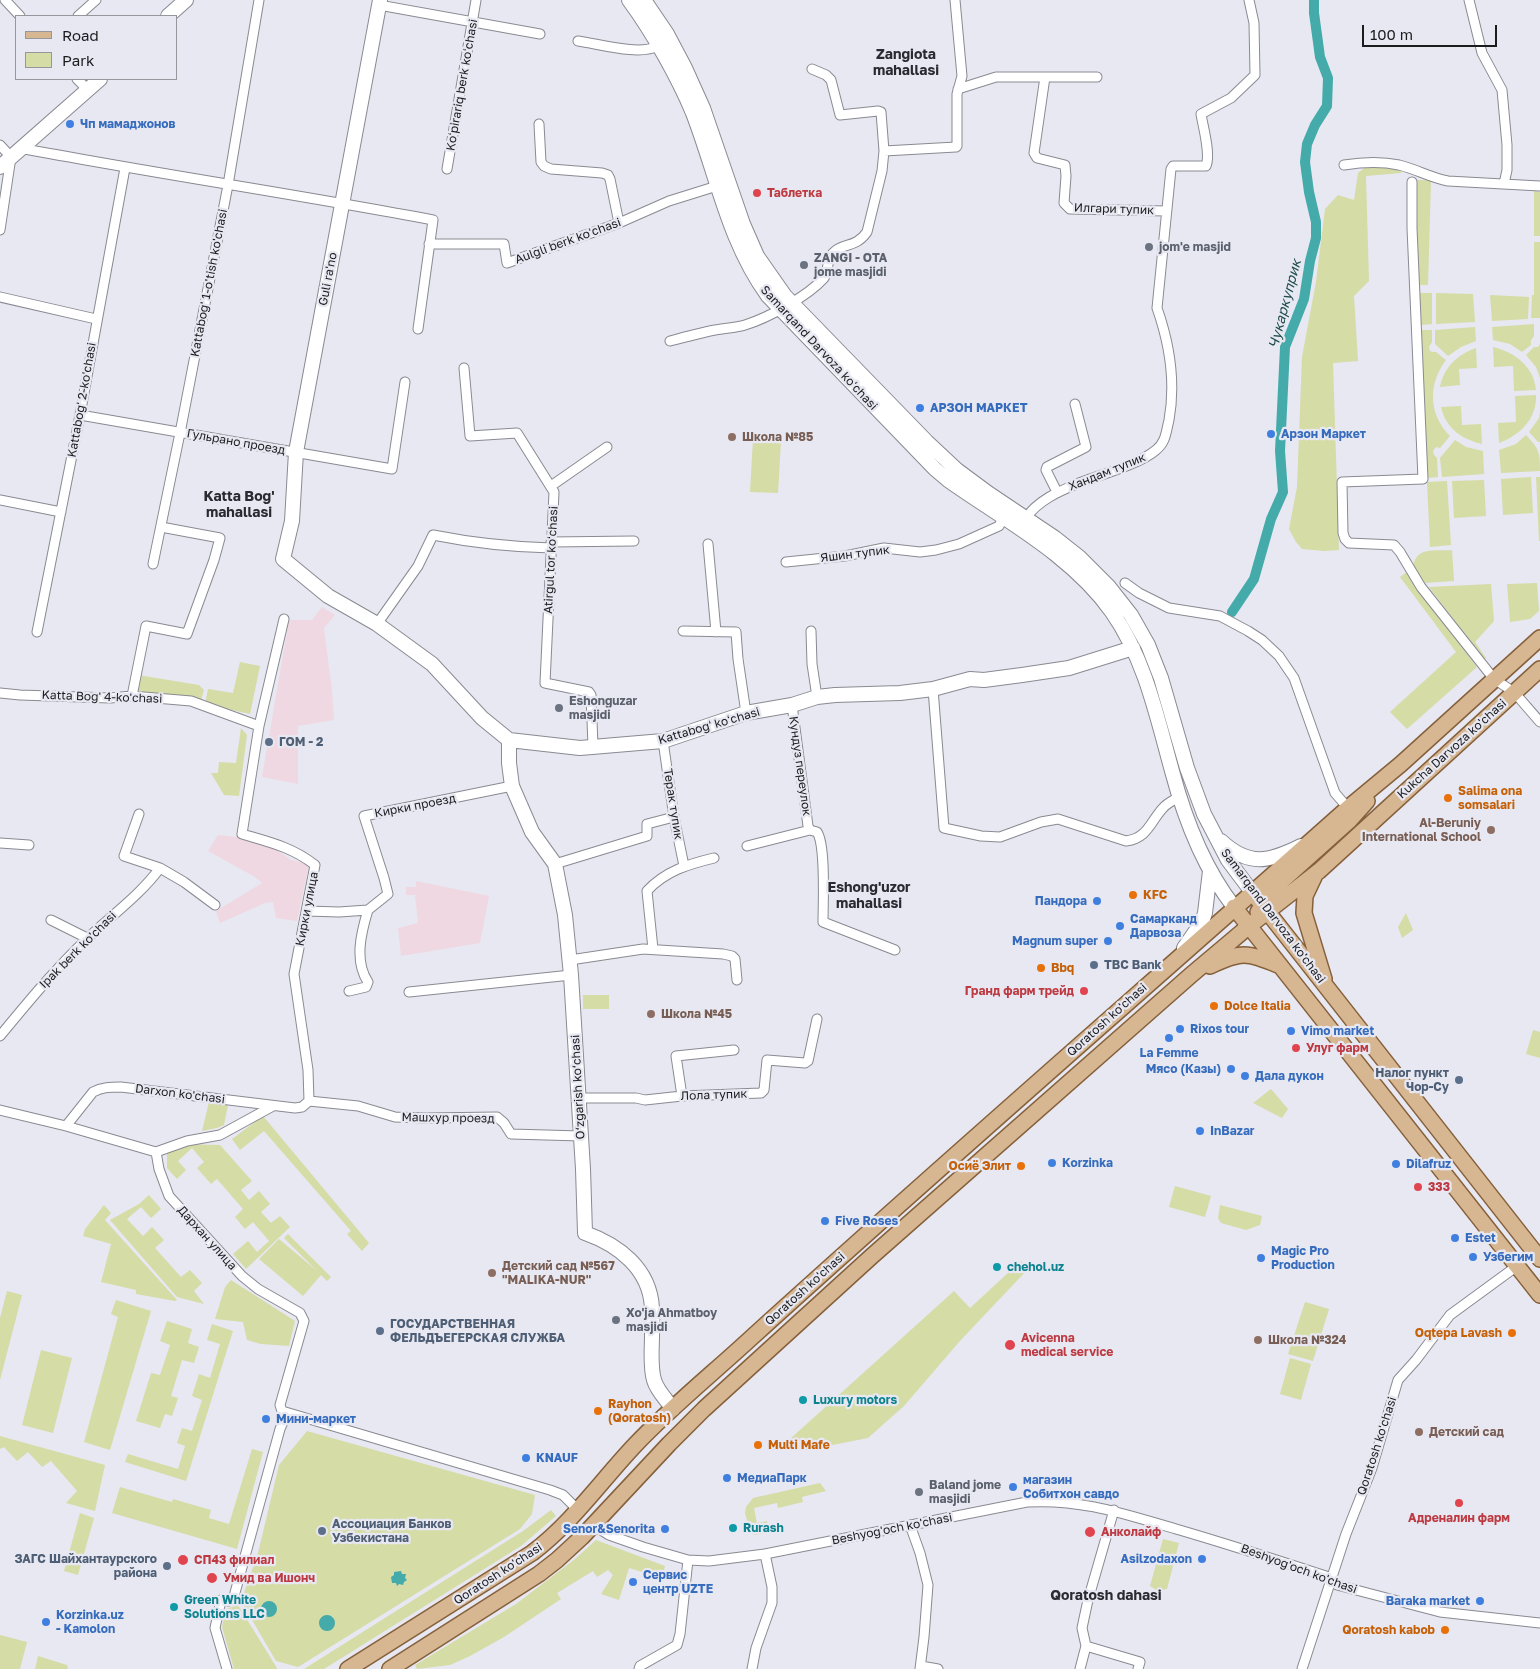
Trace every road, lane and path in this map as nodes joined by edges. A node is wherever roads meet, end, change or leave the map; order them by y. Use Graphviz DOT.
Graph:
graph roads {
  1 [pos="5,0"];
  2 [pos="96,0"];
  3 [pos="186,0"];
  4 [pos="259,0"];
  5 [pos="476,0"];
  6 [pos="629,0"];
  7 [pos="644,0"];
  8 [pos="955,0"];
  9 [pos="1249,0"];
  10 [pos="1469,0"];
  11 [pos="379,2"];
  12 [pos="19,15"];
  13 [pos="79,15"];
  14 [pos="169,15"];
  15 [pos="473,21"];
  16 [pos="540,34"];
  17 [pos="578,41"];
  18 [pos="658,46"];
  19 [pos="812,69"];
  20 [pos="1045,77"];
  21 [pos="1097,77"];
  22 [pos="78,80"];
  23 [pos="99,80"];
  24 [pos="958,89"];
  25 [pos="88,90"];
  26 [pos="539,124"];
  27 [pos="0,145"];
  28 [pos="884,151"];
  29 [pos="15,152"];
  30 [pos="1344,165"];
  31 [pos="0,167"];
  32 [pos="124,168"];
  33 [pos="447,169"];
  34 [pos="1412,182"];
  35 [pos="1504,184"];
  36 [pos="228,185"];
  37 [pos="717,186"];
  38 [pos="1540,186"];
  39 [pos="343,203"];
  40 [pos="1166,211"];
  41 [pos="619,223"];
  42 [pos="0,230"];
  43 [pos="429,244"];
  44 [pos="0,297"];
  45 [pos="786,306"];
  46 [pos="96,319"];
  47 [pos="418,329"];
  48 [pos="670,341"];
  49 [pos="464,368"];
  50 [pos="405,382"];
  51 [pos="1074,404"];
  52 [pos="80,415"];
  53 [pos="180,433"];
  54 [pos="909,433"];
  55 [pos="608,447"];
  56 [pos="296,452"];
  57 [pos="551,486"];
  58 [pos="1057,492"];
  59 [pos="988,493"];
  60 [pos="0,500"];
  61 [pos="61,512"];
  62 [pos="1003,518"];
  63 [pos="1026,518"];
  64 [pos="161,526"];
  65 [pos="634,541"];
  66 [pos="708,544"];
  67 [pos="551,545"];
  68 [pos="786,562"];
  69 [pos="153,564"];
  70 [pos="1125,583"];
  71 [pos="284,619"];
  72 [pos="377,624"];
  73 [pos="683,631"];
  74 [pos="811,631"];
  75 [pos="37,632"];
  76 [pos="716,632"];
  77 [pos="1540,638"];
  78 [pos="1132,648"];
  79 [pos="1540,669"];
  80 [pos="1494,679"];
  81 [pos="933,689"];
  82 [pos="1514,692"];
  83 [pos="0,693"];
  84 [pos="132,696"];
  85 [pos="817,697"];
  86 [pos="792,706"];
  87 [pos="746,713"];
  88 [pos="1540,722"];
  89 [pos="259,726"];
  90 [pos="510,740"];
  91 [pos="663,741"];
  92 [pos="593,746"];
  93 [pos="1401,764"];
  94 [pos="1188,768"];
  95 [pos="1172,772"];
  96 [pos="512,786"];
  97 [pos="1179,797"];
  98 [pos="1348,808"];
  99 [pos="139,814"];
  100 [pos="674,817"];
  101 [pos="810,830"];
  102 [pos="1212,832"];
  103 [pos="1308,842"];
  104 [pos="0,843"];
  105 [pos="29,845"];
  106 [pos="747,846"];
  107 [pos="714,858"];
  108 [pos="555,864"];
  109 [pos="684,866"];
  110 [pos="160,868"];
  111 [pos="1210,870"];
  112 [pos="1319,871"];
  113 [pos="1252,892"];
  114 [pos="215,905"];
  115 [pos="1264,909"];
  116 [pos="368,910"];
  117 [pos="307,911"];
  118 [pos="1241,917"];
  119 [pos="51,920"];
  120 [pos="87,938"];
  121 [pos="653,949"];
  122 [pos="895,950"];
  123 [pos="1177,958"];
  124 [pos="570,960"];
  125 [pos="1280,966"];
  126 [pos="571,975"];
  127 [pos="1191,976"];
  128 [pos="737,980"];
  129 [pos="1326,988"];
  130 [pos="349,991"];
  131 [pos="409,992"];
  132 [pos="817,1020"];
  133 [pos="0,1036"];
  134 [pos="1119,1038"];
  135 [pos="734,1050"];
  136 [pos="682,1096"];
  137 [pos="578,1098"];
  138 [pos="308,1101"];
  139 [pos="273,1106"];
  140 [pos="0,1110"];
  141 [pos="66,1126"];
  142 [pos="581,1136"];
  143 [pos="156,1152"];
  144 [pos="1540,1259"];
  145 [pos="1517,1266"];
  146 [pos="1540,1295"];
  147 [pos="673,1409"];
  148 [pos="288,1413"];
  149 [pos="690,1423"];
  150 [pos="578,1510"];
  151 [pos="1114,1510"];
  152 [pos="593,1525"];
  153 [pos="910,1525"];
  154 [pos="765,1554"];
  155 [pos="688,1560"];
  156 [pos="1332,1578"];
  157 [pos="1540,1623"];
  158 [pos="415,1627"];
  159 [pos="1086,1646"];
  160 [pos="426,1647"];
  161 [pos="920,1668"];
  162 [pos="227,1669"];
  163 [pos="348,1669"];
  164 [pos="390,1669"];
  165 [pos="639,1669"];
  166 [pos="752,1669"];
  167 [pos="938,1669"];
  168 [pos="1080,1669"];
  169 [pos="1138,1669"];
  170 [pos="1302,1669"];
  1 -- 12 [label="street"];
  2 -- 13 [label="street"];
  3 -- 14 [label="street"];
  4 -- 36 [label="street, Kattabog' 1-o'tish ko'chasi"];
  5 -- 15 [label="street, Koʻpirariq berk koʻchasi"];
  6 -- 18 [label="street, Samarqand Darvoza koʻchasi"];
  7 -- 45 [label="street, Samarqand Darvoza koʻchasi"];
  8 -- 24 [label="street"];
  9 -- 40 [label="street, Хандам тупик"];
  10 -- 35 [label="street"];
  11 -- 15 [label="street"];
  11 -- 39 [label="street, Guli ra'no"];
  15 -- 16 [label="street"];
  15 -- 33 [label="street, Koʻpirariq berk koʻchasi"];
  17 -- 18 [label="street"];
  18 -- 37 [label="street, Samarqand Darvoza koʻchasi"];
  19 -- 28 [label="street"];
  20 -- 21 [label="street"];
  20 -- 24 [label="street"];
  20 -- 40 [label="street, Илгари тупик"];
  22 -- 25 [label="street"];
  23 -- 25 [label="street"];
  24 -- 28 [label="street"];
  25 -- 29 [label="street"];
  26 -- 41 [label="street"];
  27 -- 29 [label="street"];
  28 -- 45 [label="street"];
  29 -- 31 [label="street"];
  29 -- 32 [label="street"];
  29 -- 42 [label="street"];
  30 -- 35 [label="street"];
  32 -- 36 [label="street"];
  32 -- 46 [label="street, Kattabog' 2-ko'chasi"];
  34 -- 80 [label="street"];
  35 -- 38 [label="street"];
  36 -- 39 [label="street"];
  36 -- 53 [label="street, Kattabog' 1-o'tish ko'chasi"];
  37 -- 41 [label="street, Aulgli berk koʻchasi"];
  37 -- 45 [label="street, Samarqand Darvoza koʻchasi"];
  39 -- 43 [label="street"];
  39 -- 56 [label="street, Guli ra'no"];
  40 -- 58 [label="street, Хандам тупик"];
  41 -- 43 [label="street, Aulgli berk koʻchasi"];
  43 -- 47 [label="street"];
  44 -- 46 [label="street"];
  45 -- 48 [label="street"];
  45 -- 54 [label="street, Samarqand Darvoza koʻchasi"];
  46 -- 52 [label="street, Kattabog' 2-ko'chasi"];
  49 -- 57 [label="street, Atirgul tor koʻchasi"];
  50 -- 56 [label="street, Гульрано проезд"];
  51 -- 58 [label="street"];
  52 -- 53 [label="street, Гульрано проезд"];
  52 -- 61 [label="street, Kattabog' 2-ko'chasi"];
  53 -- 56 [label="street, Гульрано проезд"];
  53 -- 64 [label="street, Kattabog' 1-o'tish ko'chasi"];
  54 -- 59 [label="street, Samarqand Darvoza koʻchasi"];
  54 -- 62 [label="street, Samarqand Darvoza koʻchasi"];
  55 -- 57 [label="street"];
  56 -- 72 [label="street, Guli ra'no"];
  57 -- 67 [label="street, Atirgul tor koʻchasi"];
  58 -- 63 [label="street, Хандам тупик"];
  59 -- 63 [label="street, Samarqand Darvoza ko'chasi"];
  60 -- 61 [label="street"];
  61 -- 75 [label="street, Kattabog' 2-ko'chasi"];
  62 -- 68 [label="street, Яшин тупик"];
  62 -- 78 [label="street, Samarqand Darvoza koʻchasi"];
  63 -- 94 [label="street, Samarqand Darvoza ko'chasi"];
  64 -- 69 [label="street, Kattabog' 1-o'tish ko'chasi"];
  64 -- 84 [label="street"];
  65 -- 67 [label="street"];
  66 -- 76 [label="street"];
  67 -- 72 [label="street"];
  67 -- 92 [label="street, Atirgul tor koʻchasi"];
  70 -- 98 [label="street"];
  71 -- 89 [label="street, Кирки улица"];
  72 -- 90 [label="street"];
  73 -- 76 [label="street"];
  74 -- 85 [label="street"];
  76 -- 87 [label="street"];
  77 -- 80 [label="main road, Kukcha Darvoza ko'chasi"];
  78 -- 81 [label="street, Kattabogʻ koʻchasi"];
  78 -- 95 [label="street, Samarqand Darvoza ko'chasi"];
  79 -- 82 [label="main road, Kukcha Darvoza ko'chasi"];
  80 -- 82 [label="street"];
  80 -- 93 [label="main road, Kukcha Darvoza ko'chasi"];
  81 -- 85 [label="street, Kattabogʻ koʻchasi"];
  81 -- 97 [label="street"];
  82 -- 88 [label="street"];
  82 -- 112 [label="main road, Kukcha Darvoza ko'chasi"];
  83 -- 84 [label="street, Katta Bog' 4-ko'chasi"];
  84 -- 89 [label="street, Katta Bog' 4-ko'chasi"];
  85 -- 86 [label="street, Kattabogʻ koʻchasi"];
  86 -- 87 [label="street, Kattabogʻ koʻchasi"];
  86 -- 101 [label="street, Кундуз переулок"];
  87 -- 91 [label="street, Kattabogʻ koʻchasi"];
  89 -- 117 [label="street, Кирки улица"];
  90 -- 92 [label="street, Kattabogʻ koʻchasi"];
  90 -- 96 [label="street, O‘zgarish ko‘chasi"];
  91 -- 92 [label="street, Kattabogʻ koʻchasi"];
  91 -- 100 [label="street, Терак тупик"];
  93 -- 98 [label="main road, Kukcha Darvoza ko'chasi"];
  93 -- 115 [label="main road"];
  94 -- 95 [label="street"];
  94 -- 102 [label="street, Samarqand Darvoza ko'chasi"];
  95 -- 97 [label="street, Samarqand Darvoza ko'chasi"];
  96 -- 108 [label="street, O‘zgarish ko‘chasi"];
  96 -- 116 [label="street, Кирки проезд"];
  97 -- 111 [label="street, Samarqand Darvoza ko'chasi"];
  98 -- 103 [label="main road, Kukcha Darvoza ko'chasi"];
  99 -- 110 [label="street"];
  100 -- 108 [label="street"];
  100 -- 109 [label="street, Терак тупик"];
  101 -- 106 [label="street"];
  101 -- 122 [label="street, Кундуз переулок"];
  102 -- 103 [label="street"];
  102 -- 113 [label="street, Samarqand Darvoza ko'chasi"];
  103 -- 113 [label="main road, Kukcha Darvoza ko'chasi"];
  104 -- 105 [label="street"];
  107 -- 109 [label="street"];
  108 -- 124 [label="street, O‘zgarish ko‘chasi"];
  109 -- 121 [label="street"];
  110 -- 114 [label="street"];
  110 -- 120 [label="street, Ipak berk ko'chasi"];
  111 -- 118 [label="street, Samarqand Darvoza ko'chasi"];
  111 -- 123 [label="street"];
  112 -- 115 [label="main road, Kukcha Darvoza ko'chasi"];
  112 -- 129 [label="main road"];
  113 -- 115 [label="main road, Samarqand Darvoza ko'chasi"];
  113 -- 118 [label="main road, Qoratosh ko'chasi"];
  115 -- 118 [label="main road, Kukcha Darvoza ko'chasi"];
  115 -- 129 [label="main road, Samarqand Darvoza ko'chasi"];
  116 -- 117 [label="street"];
  116 -- 130 [label="street"];
  117 -- 138 [label="street, Кирки улица"];
  118 -- 123 [label="main road, Qoratosh ko'chasi"];
  118 -- 125 [label="main road, Samarqand Darvoza ko'chasi"];
  118 -- 127 [label="main road, Qoratosh ko'chasi"];
  118 -- 134 [label="main road"];
  119 -- 120 [label="street"];
  120 -- 133 [label="street, Ipak berk ko'chasi"];
  121 -- 124 [label="street"];
  121 -- 128 [label="street"];
  123 -- 147 [label="main road, Qoratosh ko'chasi"];
  124 -- 126 [label="street, O‘zgarish ko‘chasi"];
  125 -- 127 [label="main road"];
  125 -- 145 [label="main road, Samarqand Darvoza ko'chasi"];
  126 -- 131 [label="street"];
  126 -- 137 [label="street, O‘zgarish ko‘chasi"];
  127 -- 134 [label="main road, Qoratosh ko'chasi"];
  129 -- 144 [label="main road, Samarqand Darvoza ko'chasi"];
  132 -- 136 [label="street, Лола тупик"];
  134 -- 149 [label="main road, Qoratosh ko'chasi"];
  135 -- 136 [label="street"];
  136 -- 137 [label="street, Лола тупик"];
  137 -- 142 [label="street, O‘zgarish ko‘chasi"];
  138 -- 139 [label="street, Darxon ko'chasi"];
  138 -- 142 [label="street, Машхур проезд"];
  139 -- 141 [label="street, Darxon ko'chasi"];
  139 -- 143 [label="street"];
  140 -- 141 [label="street"];
  141 -- 143 [label="street"];
  142 -- 147 [label="street, O‘zgarish ko‘chasi"];
  143 -- 148 [label="street, Дархан улица"];
  145 -- 146 [label="main road, Samarqand Darvoza ko'chasi"];
  145 -- 156 [label="street, Qoratosh ko'chasi"];
  147 -- 149 [label="main road"];
  147 -- 150 [label="main road, Qoratosh ko'chasi"];
  148 -- 150 [label="street"];
  148 -- 162 [label="street"];
  149 -- 152 [label="main road, Qoratosh ko'chasi"];
  150 -- 152 [label="main road"];
  150 -- 158 [label="main road, Qoratosh ko'chasi"];
  151 -- 153 [label="street, Beshyog'och ko'chasi"];
  151 -- 156 [label="street, Beshyog'och ko'chasi"];
  151 -- 159 [label="street"];
  152 -- 155 [label="street, Beshyog'och ko'chasi"];
  152 -- 160 [label="main road, Qoratosh ko'chasi"];
  153 -- 154 [label="street, Beshyog'och ko'chasi"];
  153 -- 161 [label="street"];
  154 -- 155 [label="street, Beshyog'och ko'chasi"];
  154 -- 166 [label="street"];
  155 -- 165 [label="street"];
  156 -- 157 [label="street, Beshyog'och ko'chasi"];
  156 -- 170 [label="street, Qoratosh ko'chasi"];
  158 -- 160 [label="main road"];
  158 -- 163 [label="main road, Qoratosh ko'chasi"];
  159 -- 168 [label="street"];
  159 -- 169 [label="street"];
  160 -- 164 [label="main road, Qoratosh ko'chasi"];
  161 -- 167 [label="street"];
}
